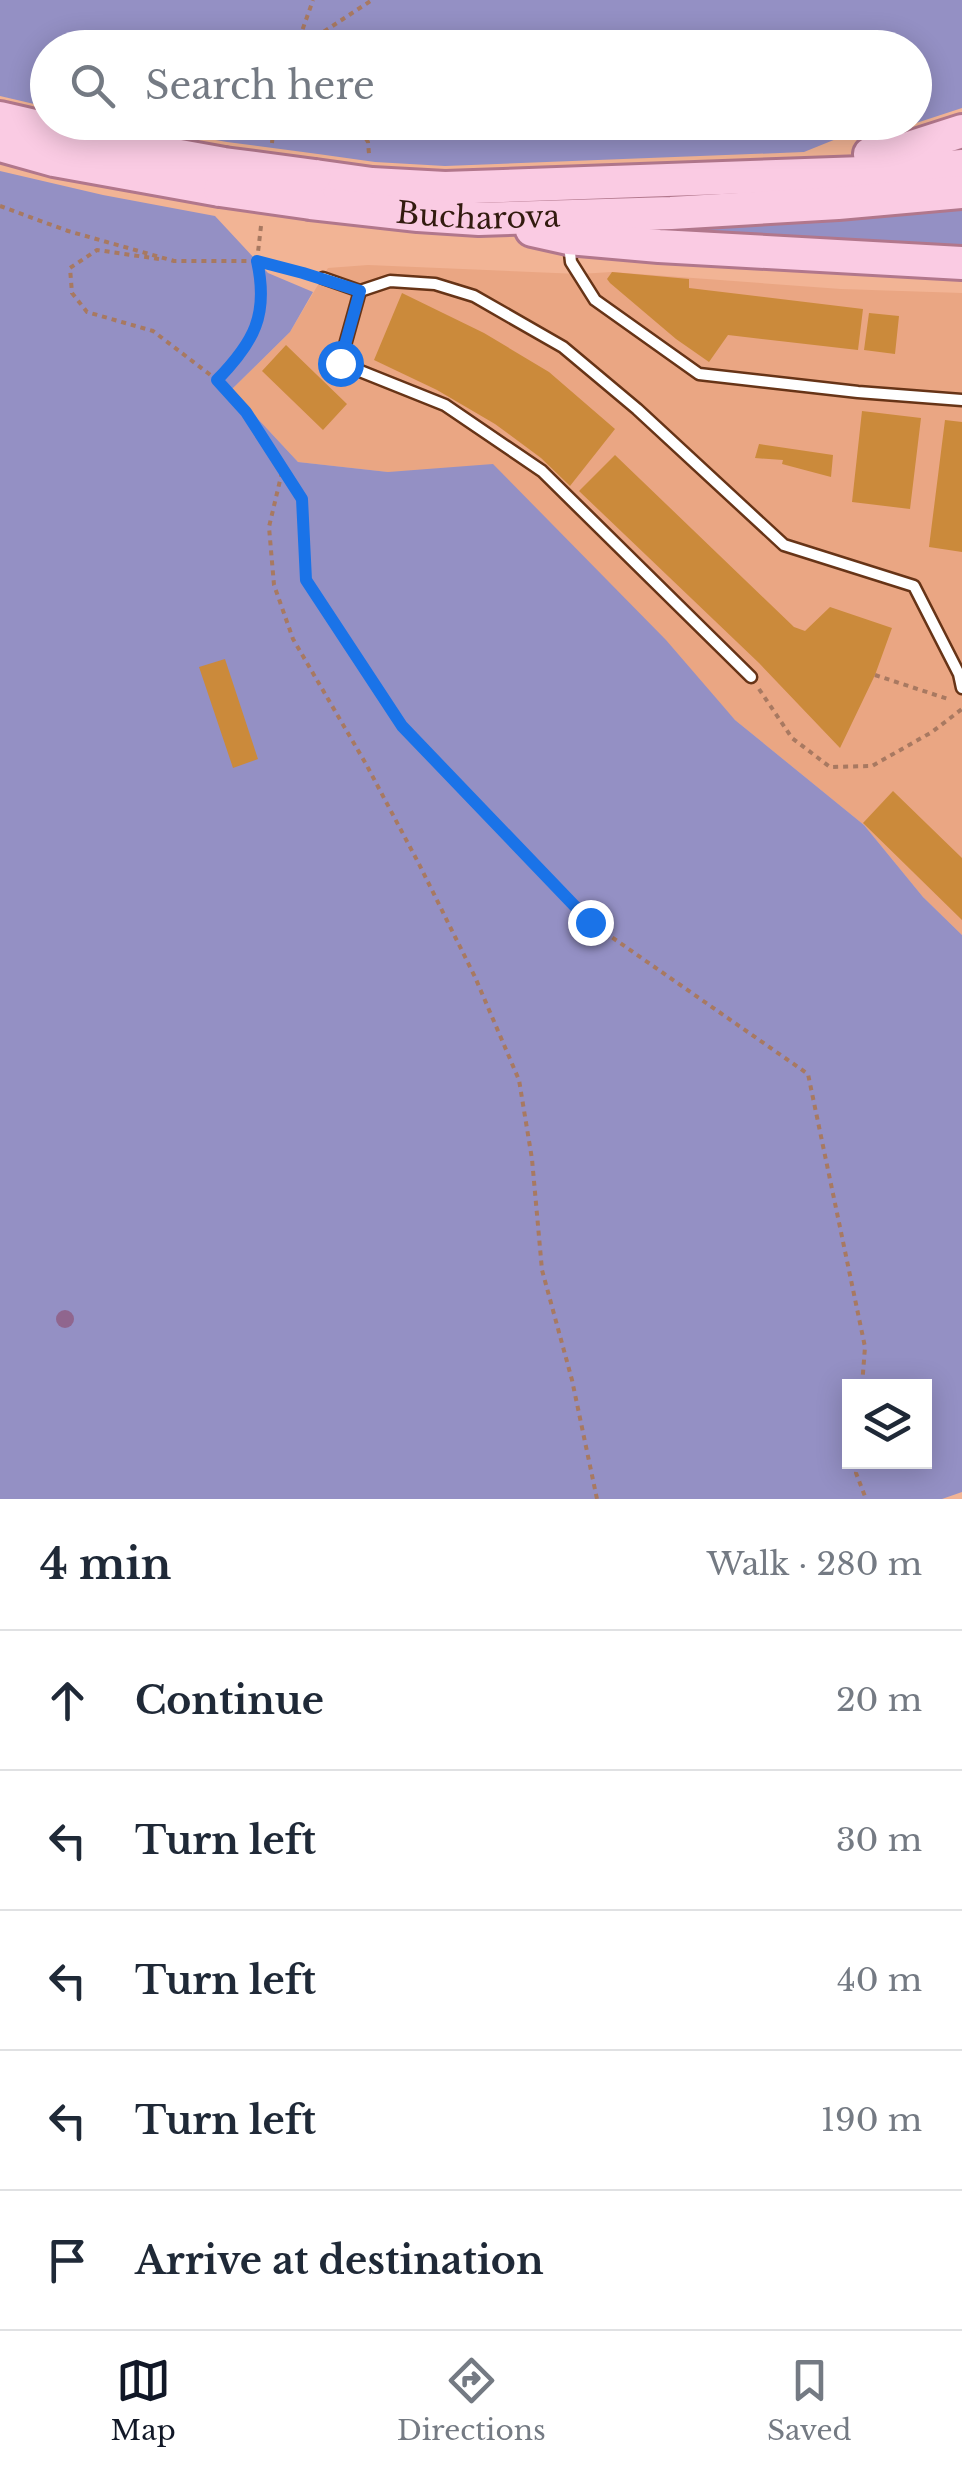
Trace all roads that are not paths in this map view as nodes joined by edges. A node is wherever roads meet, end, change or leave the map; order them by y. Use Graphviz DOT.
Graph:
graph roads {
  1 [pos="0,118"];
  2 [pos="30,125"];
  3 [pos="962,132"];
  4 [pos="96,140"];
  5 [pos="0,145"];
  6 [pos="962,166"];
  7 [pos="808,174"];
  8 [pos="222,177"];
  9 [pos="313,190"];
  10 [pos="962,192"];
  11 [pos="479,218"];
  12 [pos="568,238"];
  13 [pos="962,263"];
  14 [pos="323,278"];
  15 [pos="360,291"];
  16 [pos="962,400"];
  17 [pos="751,677"];
  18 [pos="962,688"];
  1 -- 2 [label="main road, Bucharova"];
  3 -- 7 [label="main road"];
  4 -- 8 [label="main road, Bucharova"];
  5 -- 8 [label="main road, Bucharova"];
  6 -- 7 [label="main road, Bucharova"];
  7 -- 9 [label="main road, Bucharova"];
  8 -- 9 [label="main road, Bucharova, bridge"];
  9 -- 11 [label="main road, Bucharova"];
  10 -- 11 [label="main road, Bucharova"];
  11 -- 12 [label="main road"];
  12 -- 13 [label="main road"];
  12 -- 16 [label="lane"];
  14 -- 15 [label="lane"];
  15 -- 17 [label="lane"];
  15 -- 18 [label="lane"];
}
